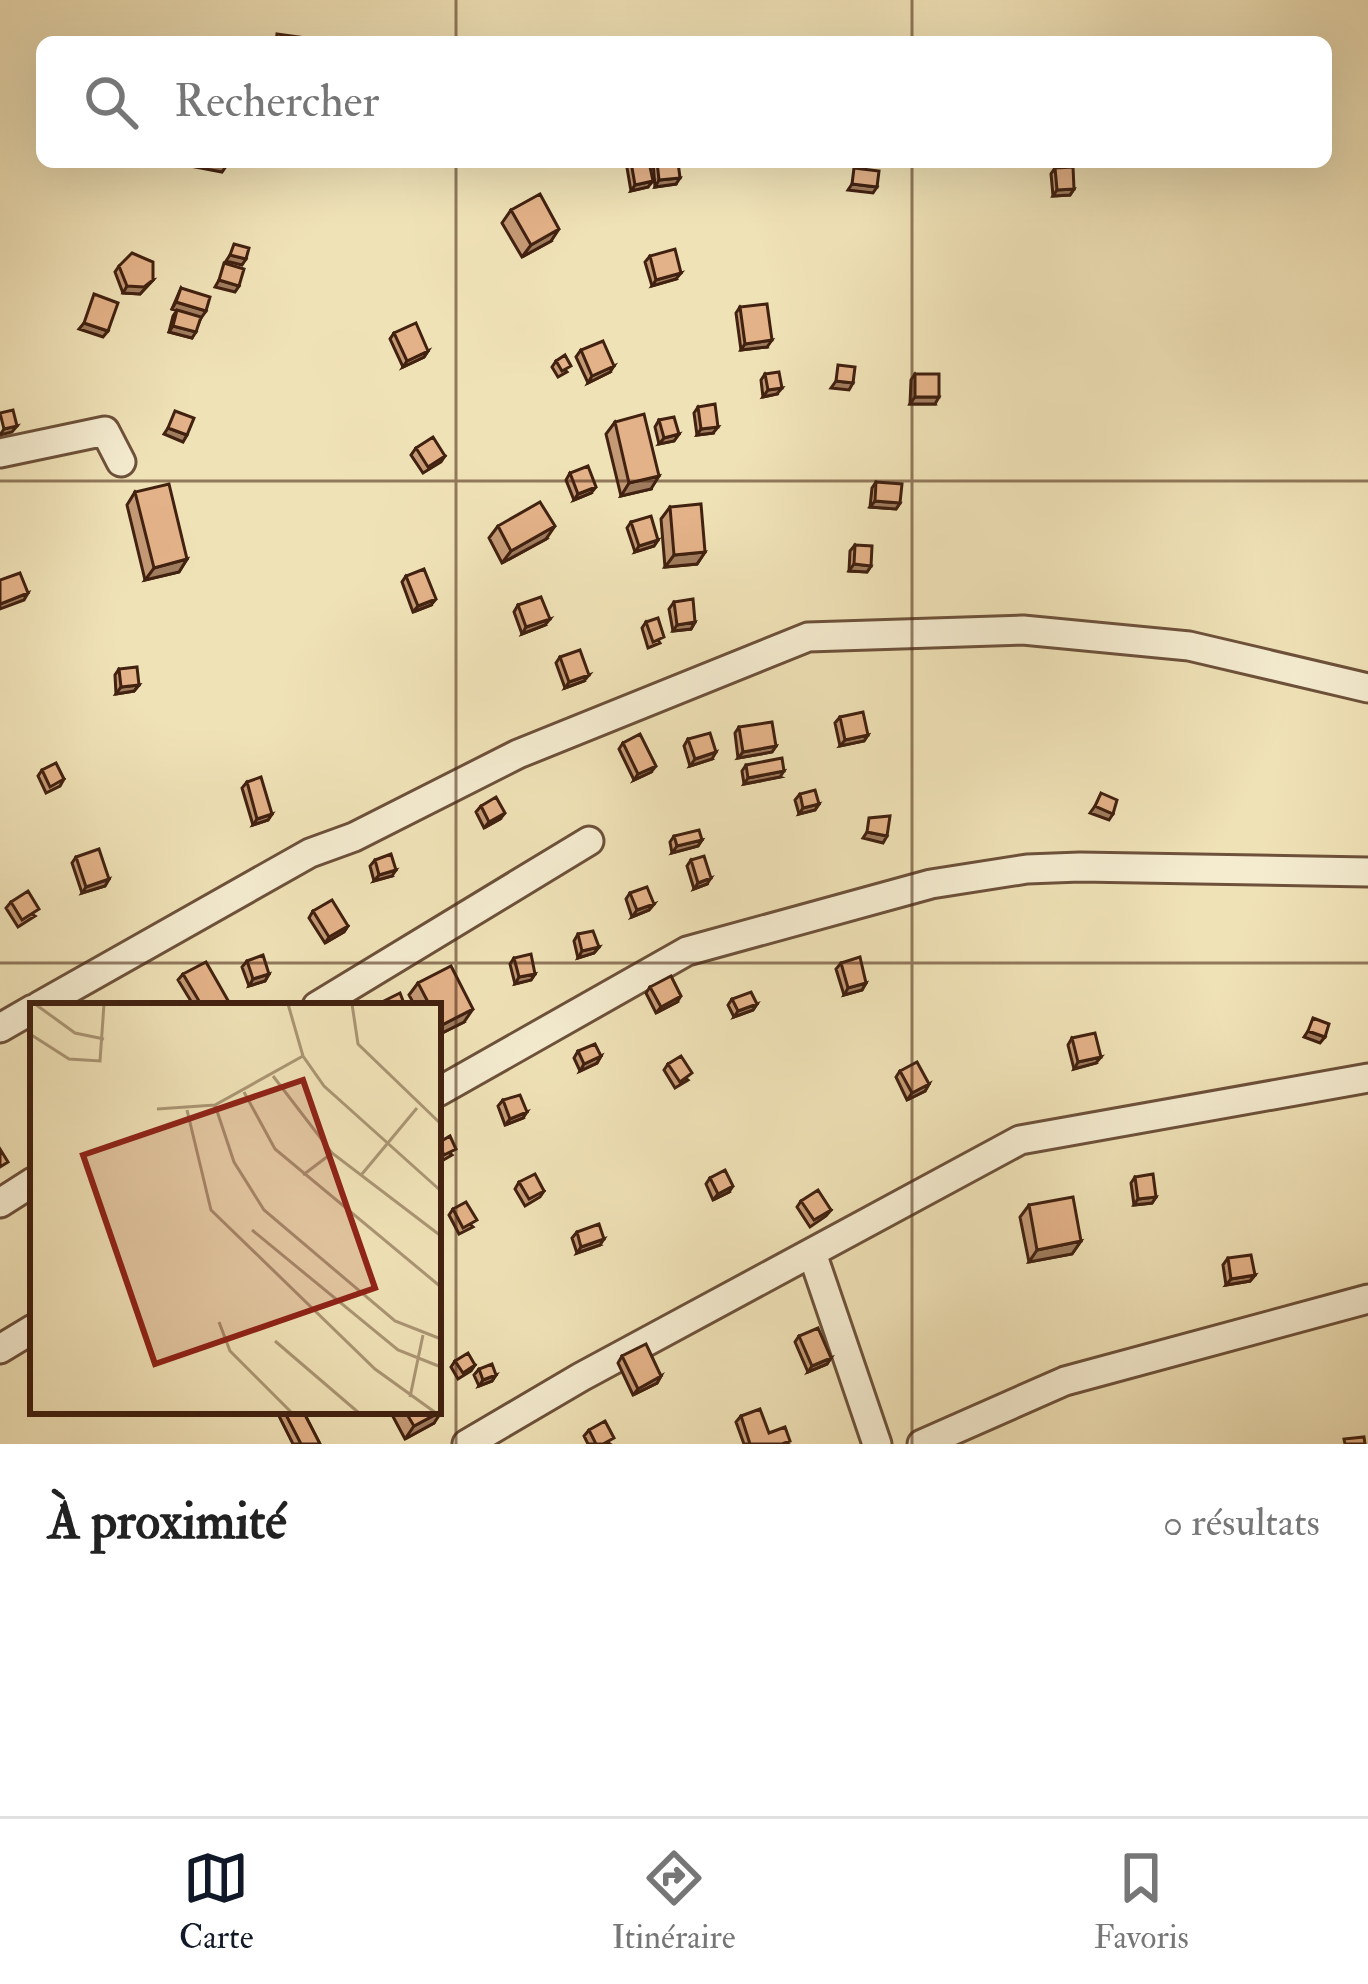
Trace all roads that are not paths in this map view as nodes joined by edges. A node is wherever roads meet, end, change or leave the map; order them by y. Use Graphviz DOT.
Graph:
graph roads {
  1 [pos="0,453"];
  2 [pos="121,462"];
  3 [pos="1368,688"];
  4 [pos="589,841"];
  5 [pos="1368,872"];
  6 [pos="45,1003"];
  7 [pos="322,1003"];
  8 [pos="30,1011"];
  9 [pos="0,1028"];
  10 [pos="1368,1078"];
  11 [pos="441,1091"];
  12 [pos="30,1184"];
  13 [pos="0,1203"];
  14 [pos="812,1252"];
  15 [pos="1368,1299"];
  16 [pos="30,1331"];
  17 [pos="0,1349"];
  18 [pos="466,1444"];
  19 [pos="877,1444"];
  20 [pos="922,1444"];
  1 -- 2 [label="street"];
  3 -- 6 [label="street"];
  4 -- 7 [label="street"];
  5 -- 11 [label="street"];
  8 -- 9 [label="street"];
  10 -- 14 [label="street"];
  12 -- 13 [label="street"];
  14 -- 18 [label="street"];
  14 -- 19 [label="street"];
  15 -- 20 [label="street"];
  16 -- 17 [label="street"];
}
